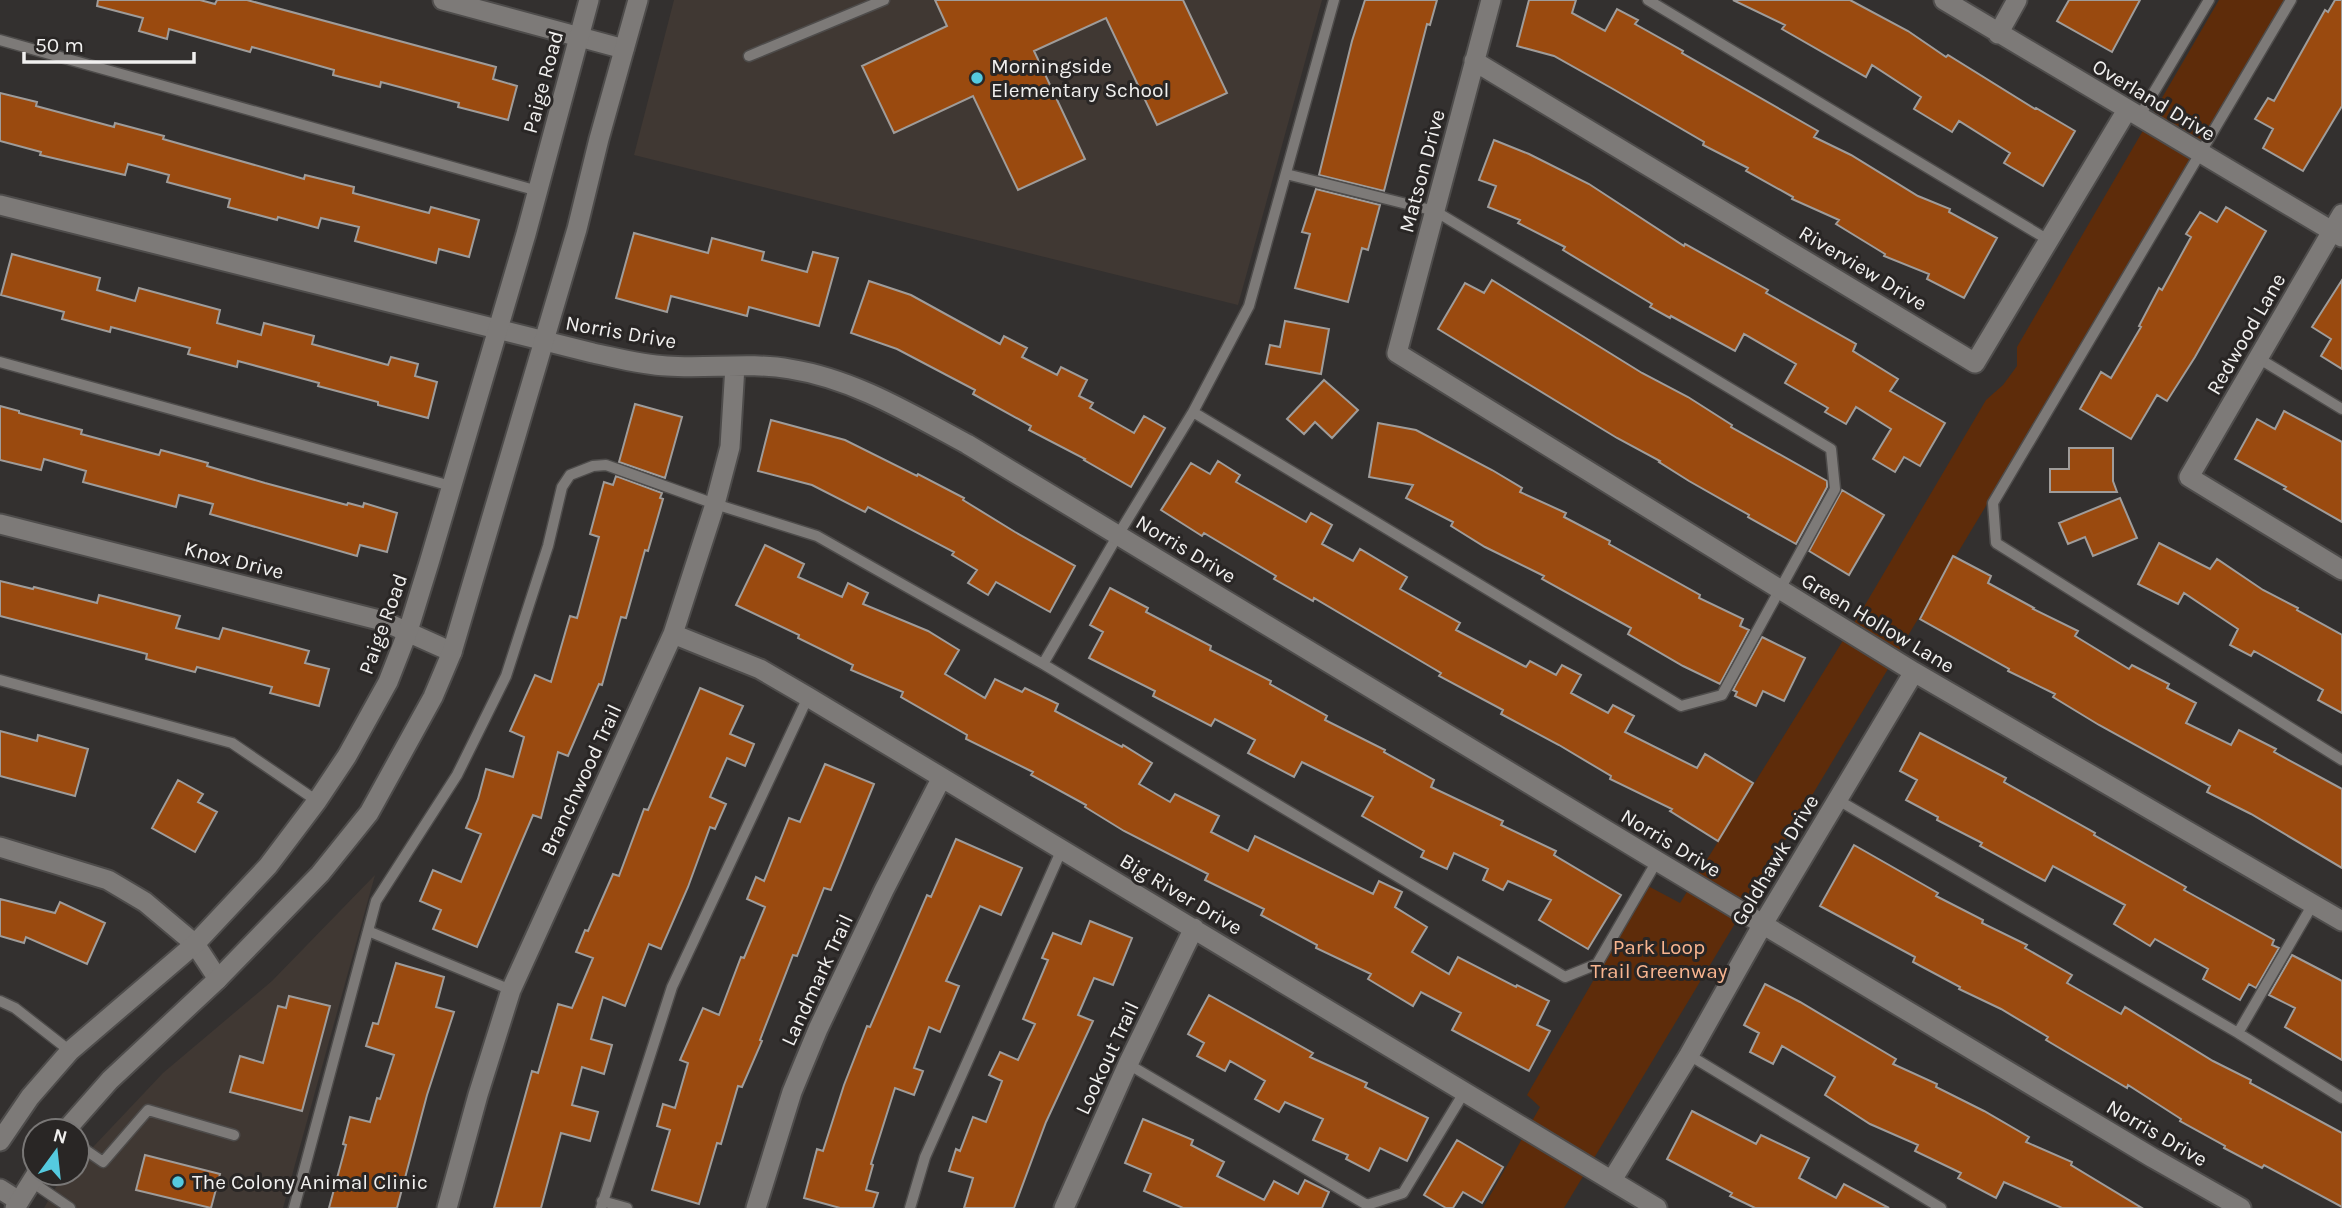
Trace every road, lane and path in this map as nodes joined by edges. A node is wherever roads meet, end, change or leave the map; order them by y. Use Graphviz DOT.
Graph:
graph roads {
  1 [pos="443,0"];
  2 [pos="589,0"];
  3 [pos="638,0"];
  4 [pos="884,0"];
  5 [pos="1334,0"];
  6 [pos="1491,0"];
  7 [pos="1648,0"];
  8 [pos="1944,0"];
  9 [pos="2017,0"];
  10 [pos="2209,0"];
  11 [pos="2291,0"];
  12 [pos="1998,34"];
  13 [pos="579,37"];
  14 [pos="0,40"];
  15 [pos="624,49"];
  16 [pos="748,56"];
  17 [pos="1474,61"];
  18 [pos="2133,113"];
  19 [pos="2199,153"];
  20 [pos="1286,174"];
  21 [pos="538,191"];
  22 [pos="0,205"];
  23 [pos="1435,212"];
  24 [pos="2339,227"];
  25 [pos="2050,241"];
  26 [pos="497,330"];
  27 [pos="545,341"];
  28 [pos="1397,353"];
  29 [pos="2258,358"];
  30 [pos="0,362"];
  31 [pos="735,366"];
  32 [pos="2342,409"];
  33 [pos="1193,412"];
  34 [pos="451,486"];
  35 [pos="715,504"];
  36 [pos="0,524"];
  37 [pos="1118,535"];
  38 [pos="2342,569"];
  39 [pos="1778,589"];
  40 [pos="408,631"];
  41 [pos="673,634"];
  42 [pos="452,652"];
  43 [pos="1043,664"];
  44 [pos="1914,672"];
  45 [pos="0,680"];
  46 [pos="808,697"];
  47 [pos="2342,760"];
  48 [pos="941,779"];
  49 [pos="1838,800"];
  50 [pos="317,801"];
  51 [pos="0,847"];
  52 [pos="1062,848"];
  53 [pos="1657,861"];
  54 [pos="2313,904"];
  55 [pos="2342,921"];
  56 [pos="1763,924"];
  57 [pos="1194,928"];
  58 [pos="368,931"];
  59 [pos="195,944"];
  60 [pos="218,979"];
  61 [pos="511,990"];
  62 [pos="0,1001"];
  63 [pos="2238,1033"];
  64 [pos="70,1051"];
  65 [pos="1689,1055"];
  66 [pos="1128,1064"];
  67 [pos="1465,1091"];
  68 [pos="2342,1098"];
  69 [pos="77,1117"];
  70 [pos="234,1135"];
  71 [pos="0,1141"];
  72 [pos="91,1154"];
  73 [pos="1612,1181"];
  74 [pos="28,1187"];
  75 [pos="46,1187"];
  76 [pos="0,1189"];
  77 [pos="602,1204"];
  78 [pos="17,1205"];
  79 [pos="70,1208"];
  80 [pos="293,1208"];
  81 [pos="447,1208"];
  82 [pos="627,1208"];
  83 [pos="756,1208"];
  84 [pos="910,1208"];
  85 [pos="1064,1208"];
  86 [pos="1657,1208"];
  87 [pos="1941,1208"];
  88 [pos="2241,1208"];
  1 -- 13 [label="street"];
  2 -- 13 [label="street, Paige Road"];
  3 -- 15 [label="street"];
  4 -- 16 [label="lane"];
  5 -- 20 [label="lane"];
  6 -- 17 [label="street, Matson Drive"];
  7 -- 25 [label="lane"];
  8 -- 12 [label="street, Overland Drive"];
  9 -- 12 [label="street"];
  10 -- 18 [label="lane"];
  11 -- 19 [label="lane"];
  12 -- 18 [label="street, Overland Drive"];
  13 -- 15 [label="street"];
  13 -- 21 [label="street, Paige Road"];
  14 -- 21 [label="lane"];
  15 -- 27 [label="street"];
  17 -- 23 [label="street, Matson Drive"];
  17 -- 25 [label="street, Riverview Drive"];
  18 -- 19 [label="street, Overland Drive"];
  18 -- 25 [label="street, Riverview Drive"];
  19 -- 24 [label="street, Overland Drive"];
  19 -- 47 [label="lane"];
  20 -- 23 [label="lane"];
  20 -- 33 [label="lane"];
  21 -- 26 [label="street, Paige Road"];
  22 -- 26 [label="street, Norris Drive"];
  23 -- 28 [label="street, Matson Drive"];
  23 -- 39 [label="lane"];
  24 -- 29 [label="street, Redwood Lane"];
  26 -- 27 [label="street, Norris Drive"];
  26 -- 34 [label="street, Paige Road"];
  27 -- 31 [label="street, Norris Drive"];
  27 -- 42 [label="street"];
  28 -- 39 [label="street, Green Hollow Lane"];
  29 -- 32 [label="lane"];
  29 -- 38 [label="street, Redwood Lane"];
  30 -- 34 [label="lane"];
  31 -- 35 [label="street, Branchwood Trail"];
  31 -- 37 [label="street, Norris Drive"];
  33 -- 37 [label="lane"];
  33 -- 39 [label="lane"];
  34 -- 40 [label="street, Paige Road"];
  35 -- 41 [label="street, Branchwood Trail"];
  35 -- 43 [label="lane"];
  35 -- 58 [label="lane"];
  36 -- 40 [label="street, Knox Drive"];
  37 -- 43 [label="lane"];
  37 -- 53 [label="street, Norris Drive"];
  39 -- 44 [label="street, Green Hollow Lane"];
  40 -- 42 [label="street, Knox Drive"];
  40 -- 50 [label="street, Paige Road"];
  41 -- 46 [label="street, Big River Drive"];
  41 -- 61 [label="street, Branchwood Trail"];
  42 -- 60 [label="street"];
  43 -- 53 [label="lane"];
  44 -- 49 [label="street, Goldhawk Drive"];
  44 -- 54 [label="street, Green Hollow Lane"];
  45 -- 50 [label="lane"];
  46 -- 48 [label="street, Big River Drive"];
  46 -- 77 [label="lane"];
  48 -- 52 [label="street, Big River Drive"];
  48 -- 83 [label="street, Landmark Trail"];
  49 -- 56 [label="street, Goldhawk Drive"];
  49 -- 63 [label="lane"];
  50 -- 59 [label="street, Paige Road"];
  51 -- 59 [label="street"];
  52 -- 57 [label="street, Big River Drive"];
  52 -- 84 [label="lane"];
  53 -- 56 [label="street, Norris Drive"];
  54 -- 55 [label="street, Green Hollow Lane"];
  54 -- 63 [label="lane"];
  56 -- 65 [label="street, Goldhawk Drive"];
  56 -- 88 [label="street, Norris Drive"];
  57 -- 66 [label="street, Lookout Trail"];
  57 -- 67 [label="street, Big River Drive"];
  58 -- 61 [label="lane"];
  58 -- 80 [label="lane"];
  59 -- 60 [label="street"];
  59 -- 64 [label="street, Paige Road"];
  60 -- 69 [label="street"];
  61 -- 81 [label="street, Branchwood Trail"];
  62 -- 64 [label="lane"];
  63 -- 68 [label="lane"];
  64 -- 71 [label="street, Paige Road"];
  65 -- 73 [label="street, Goldhawk Drive"];
  65 -- 87 [label="lane"];
  66 -- 67 [label="lane"];
  66 -- 85 [label="street, Lookout Trail"];
  67 -- 73 [label="street, Big River Drive"];
  70 -- 72 [label="lane"];
  73 -- 86 [label="street, Big River Drive"];
  74 -- 78 [label="street"];
  75 -- 79 [label="lane"];
  76 -- 78 [label="street"];
  77 -- 82 [label="lane"];
}
